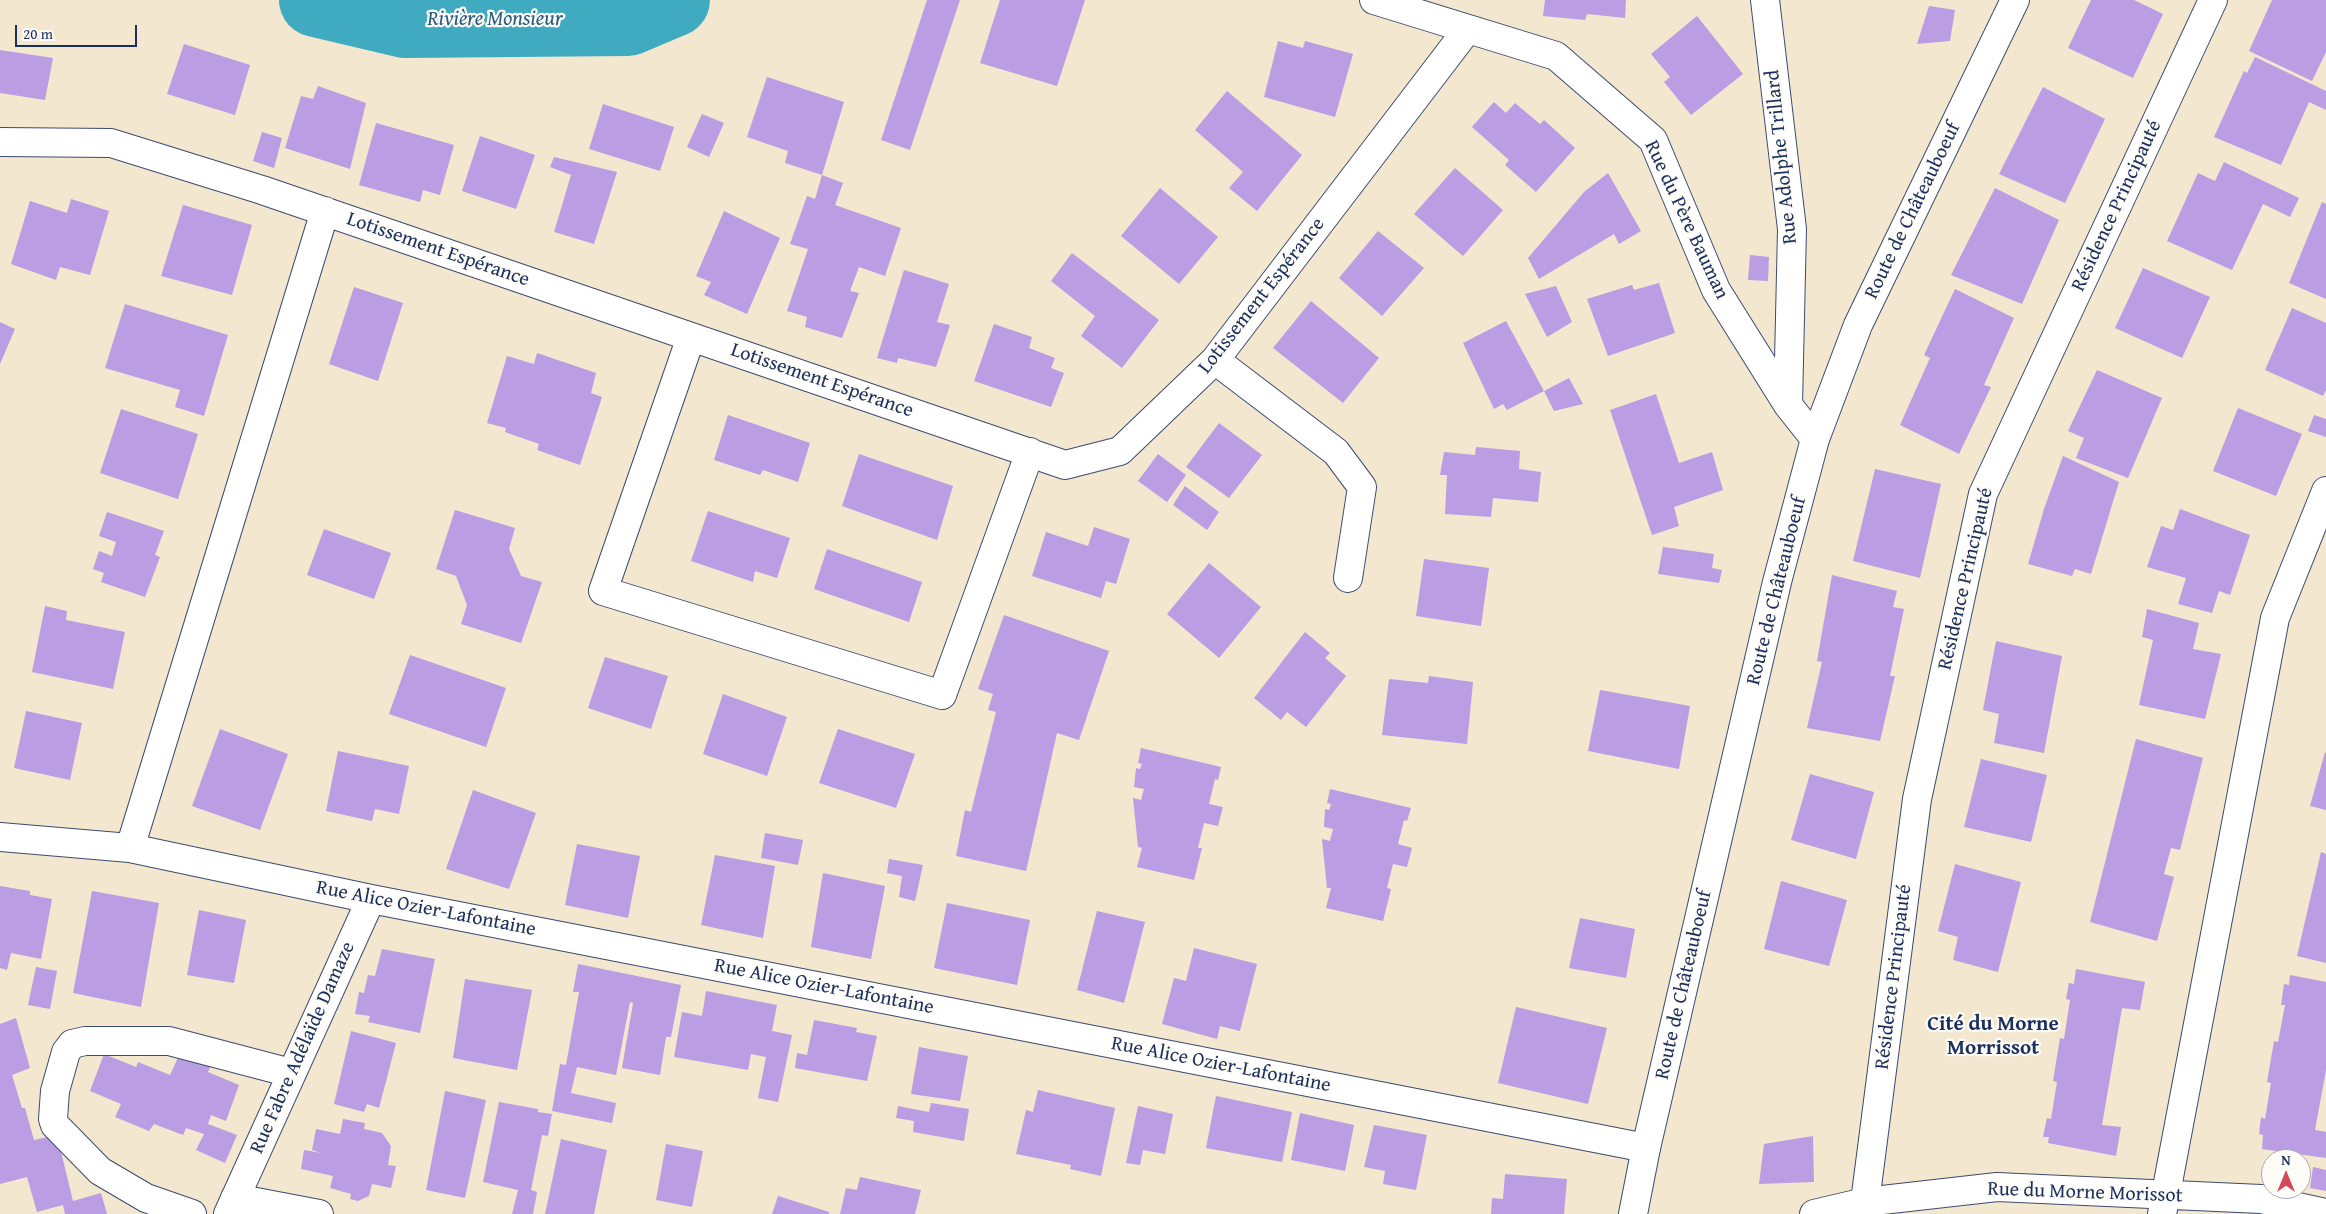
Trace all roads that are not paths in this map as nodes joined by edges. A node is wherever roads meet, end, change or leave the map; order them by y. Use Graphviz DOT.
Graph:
graph roads {
  1 [pos="1374,0"];
  2 [pos="1765,0"];
  3 [pos="2015,0"];
  4 [pos="2213,0"];
  5 [pos="1466,30"];
  6 [pos="0,142"];
  7 [pos="325,212"];
  8 [pos="691,337"];
  9 [pos="1215,360"];
  10 [pos="1788,405"];
  11 [pos="1815,439"];
  12 [pos="1030,452"];
  13 [pos="2326,491"];
  14 [pos="1348,578"];
  15 [pos="0,837"];
  16 [pos="130,848"];
  17 [pos="371,898"];
  18 [pos="291,1073"];
  19 [pos="1646,1148"];
  20 [pos="1865,1202"];
  21 [pos="2163,1204"];
  22 [pos="231,1206"];
  23 [pos="2326,1213"];
  24 [pos="192,1214"];
  25 [pos="319,1214"];
  26 [pos="1633,1214"];
  27 [pos="1814,1214"];
  1 -- 5 [label="street, Rue du Père Bauman"];
  2 -- 10 [label="street, Rue Adolphe Trillard"];
  3 -- 11 [label="street, Route de Châteauboeuf"];
  4 -- 20 [label="street, Résidence Principauté"];
  5 -- 9 [label="street, Lotissement Espérance"];
  5 -- 10 [label="street, Rue du Père Bauman"];
  6 -- 7 [label="street, Lotissement Espérance"];
  7 -- 8 [label="street, Lotissement Espérance"];
  7 -- 16 [label="street"];
  8 -- 12 [label="street, Lotissement Espérance"];
  8 -- 12 [label="street"];
  9 -- 12 [label="street, Lotissement Espérance"];
  9 -- 14 [label="street"];
  10 -- 11 [label="street, Rue du Père Bauman"];
  11 -- 19 [label="street, Route de Châteauboeuf"];
  13 -- 21 [label="street"];
  15 -- 16 [label="street, Rue Alice Ozier-Lafontaine"];
  16 -- 17 [label="street, Rue Alice Ozier-Lafontaine"];
  17 -- 18 [label="street, Rue Fabre Adélaïde Damaze"];
  17 -- 19 [label="street, Rue Alice Ozier-Lafontaine"];
  18 -- 22 [label="street, Rue Fabre Adélaïde Damaze"];
  18 -- 24 [label="street"];
  19 -- 26 [label="street, Route de Châteauboeuf"];
  20 -- 21 [label="street, Rue du Morne Morissot"];
  20 -- 27 [label="street, Rue du Morne Morissot"];
  21 -- 23 [label="street, Rue du Morne Morissot"];
  22 -- 25 [label="street, Rue Fabre Adélaïde Damaze"];
}
